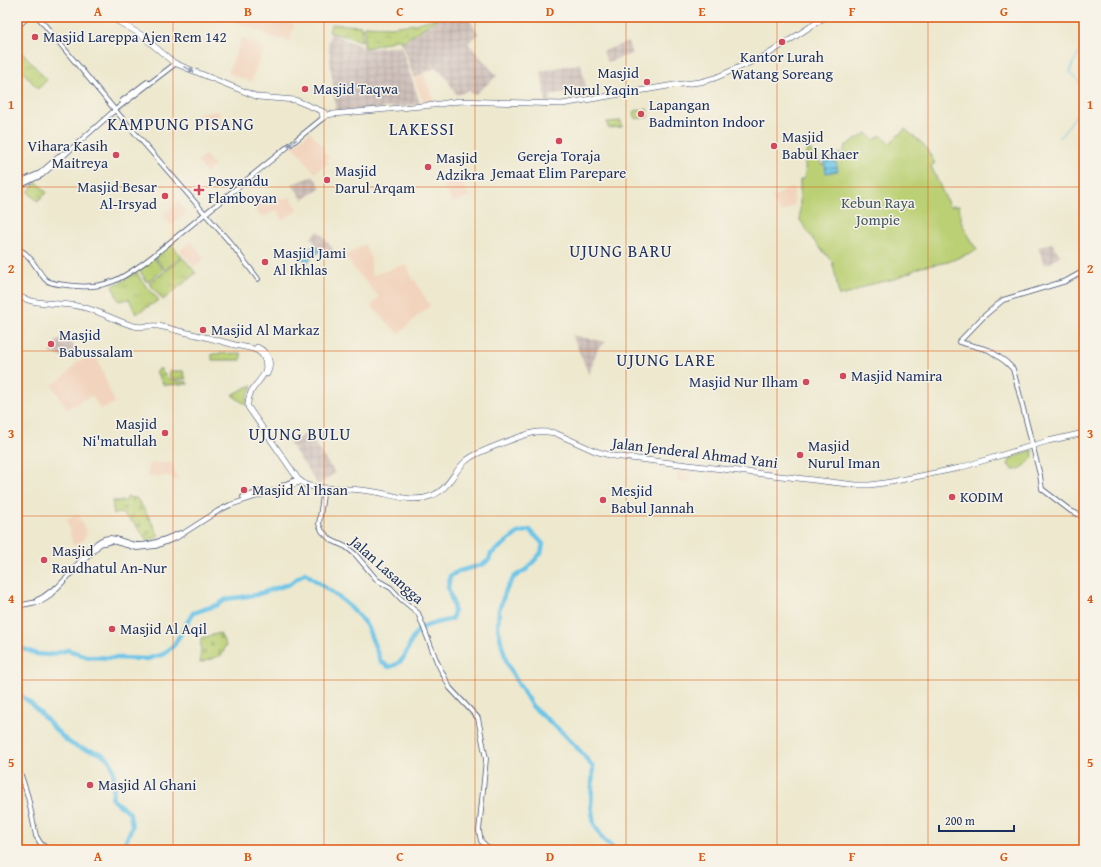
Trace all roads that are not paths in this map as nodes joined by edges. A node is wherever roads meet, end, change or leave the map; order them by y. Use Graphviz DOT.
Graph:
graph roads {
  1 [pos="28,17"];
  2 [pos="38,17"];
  3 [pos="110,17"];
  4 [pos="825,17"];
  5 [pos="17,27"];
  6 [pos="174,63"];
  7 [pos="114,109"];
  8 [pos="325,117"];
  9 [pos="52,164"];
  10 [pos="17,183"];
  11 [pos="17,187"];
  12 [pos="204,214"];
  13 [pos="17,249"];
  14 [pos="1084,271"];
  15 [pos="17,295"];
  16 [pos="1084,433"];
  17 [pos="1032,446"];
  18 [pos="299,480"];
  19 [pos="324,488"];
  20 [pos="1084,517"];
  21 [pos="17,604"];
  22 [pos="17,768"];
  23 [pos="49,850"];
  24 [pos="490,850"];
  1 -- 5 [label="street"];
  2 -- 7 [label="street"];
  3 -- 6 [label="highway"];
  4 -- 8 [label="highway"];
  6 -- 7 [label="street"];
  6 -- 8 [label="highway, one-way"];
  7 -- 9 [label="street"];
  7 -- 12 [label="street"];
  8 -- 12 [label="street, one-way"];
  9 -- 10 [label="street"];
  9 -- 11 [label="street"];
  12 -- 12 [label="street"];
  12 -- 13 [label="street"];
  14 -- 17 [label="street"];
  15 -- 18 [label="highway"];
  16 -- 17 [label="highway, Jalan Jenderal Ahmad Yani"];
  17 -- 19 [label="highway, Jalan Jenderal Ahmad Yani"];
  17 -- 20 [label="street"];
  18 -- 19 [label="highway, Jalan Jenderal Ahmad Yani"];
  18 -- 21 [label="street"];
  19 -- 24 [label="street, Jalan Lasangga"];
  22 -- 23 [label="street"];
}
